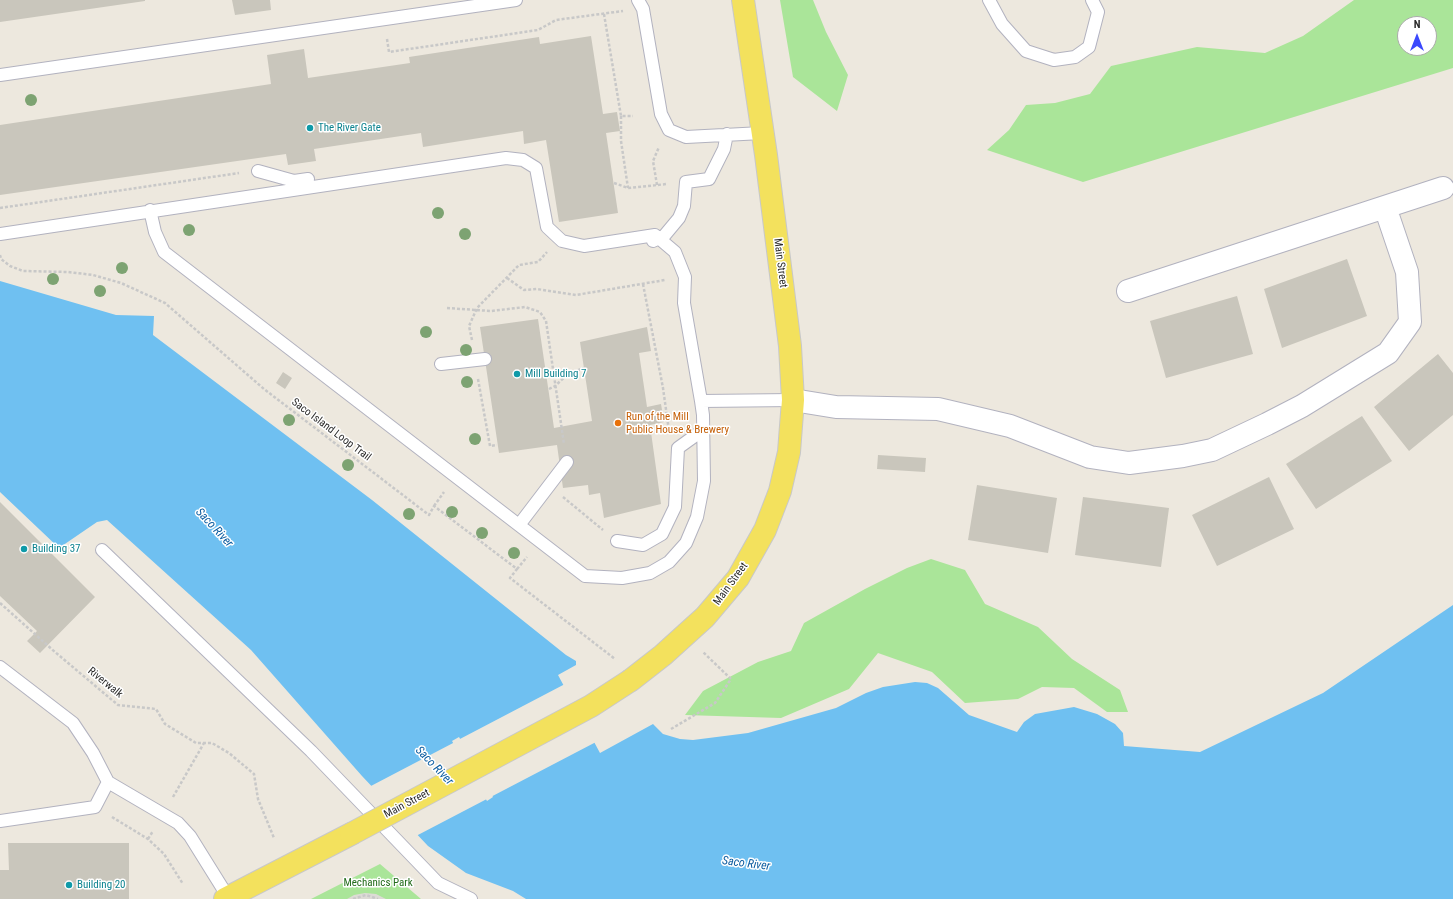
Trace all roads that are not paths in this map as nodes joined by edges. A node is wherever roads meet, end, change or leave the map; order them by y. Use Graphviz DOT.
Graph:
graph roads {
  1 [pos="516,0"];
  2 [pos="744,0"];
  3 [pos="989,0"];
  4 [pos="1092,0"];
  5 [pos="641,4"];
  6 [pos="0,75"];
  7 [pos="762,133"];
  8 [pos="727,134"];
  9 [pos="258,171"];
  10 [pos="1442,188"];
  11 [pos="1386,207"];
  12 [pos="150,210"];
  13 [pos="0,234"];
  14 [pos="1128,291"];
  15 [pos="485,359"];
  16 [pos="441,364"];
  17 [pos="793,400"];
  18 [pos="701,401"];
  19 [pos="704,430"];
  20 [pos="567,462"];
  21 [pos="519,525"];
  22 [pos="618,541"];
  23 [pos="102,550"];
  24 [pos="0,667"];
  25 [pos="108,782"];
  26 [pos="0,821"];
  27 [pos="226,898"];
  28 [pos="471,899"];
  1 -- 6 [label="lane"];
  2 -- 7 [label="main road, Main Street"];
  3 -- 4 [label="lane"];
  5 -- 8 [label="lane"];
  7 -- 8 [label="lane"];
  7 -- 17 [label="main road, Main Street"];
  8 -- 9 [label="lane"];
  10 -- 11 [label="street"];
  11 -- 14 [label="street"];
  11 -- 17 [label="street"];
  12 -- 13 [label="lane"];
  12 -- 18 [label="lane"];
  12 -- 21 [label="lane"];
  15 -- 16 [label="lane"];
  17 -- 18 [label="lane"];
  17 -- 27 [label="main road, Main Street, bridge"];
  18 -- 19 [label="lane"];
  19 -- 21 [label="lane"];
  19 -- 22 [label="lane"];
  20 -- 21 [label="lane"];
  23 -- 28 [label="lane"];
  24 -- 25 [label="lane"];
  25 -- 26 [label="lane"];
  25 -- 27 [label="lane"];
}
